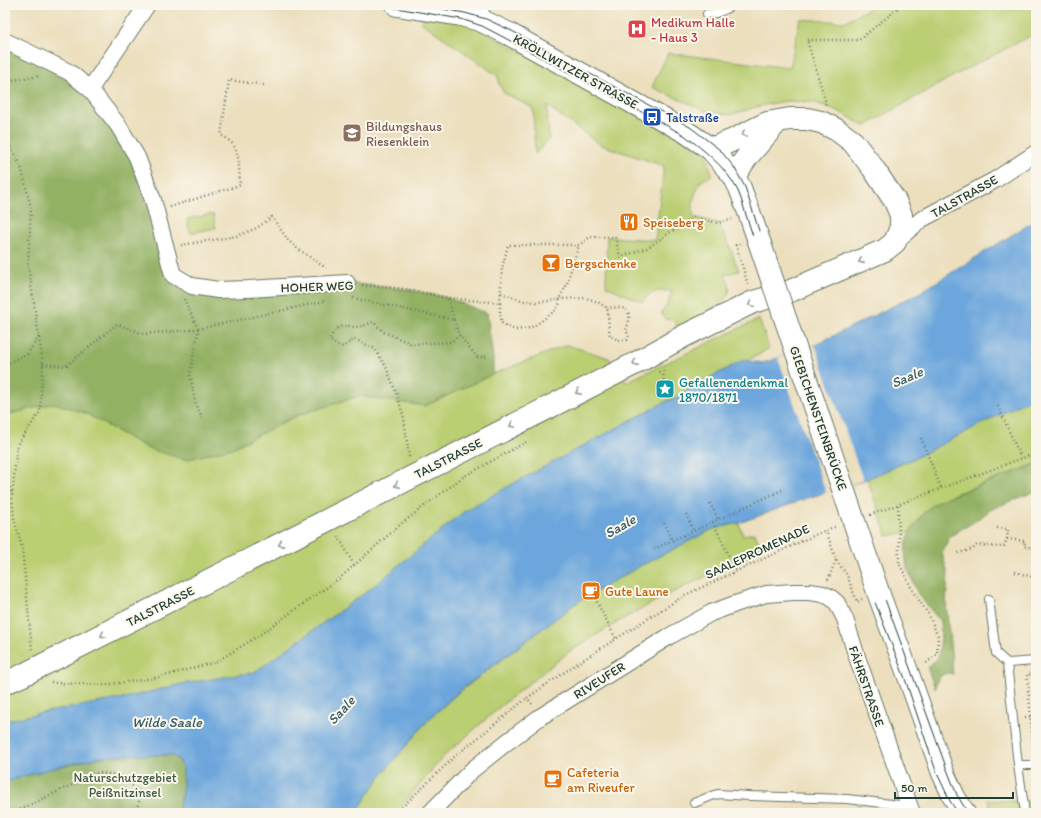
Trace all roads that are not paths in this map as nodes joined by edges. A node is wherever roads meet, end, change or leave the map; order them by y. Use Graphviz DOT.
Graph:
graph roads {
  1 [pos="147,5"];
  2 [pos="397,5"];
  3 [pos="732,5"];
  4 [pos="480,12"];
  5 [pos="707,14"];
  6 [pos="5,41"];
  7 [pos="90,89"];
  8 [pos="778,121"];
  9 [pos="711,149"];
  10 [pos="1036,153"];
  11 [pos="734,176"];
  12 [pos="759,241"];
  13 [pos="895,242"];
  14 [pos="348,290"];
  15 [pos="823,594"];
  16 [pos="989,599"];
  17 [pos="1036,661"];
  18 [pos="1008,663"];
  19 [pos="14,679"];
  20 [pos="1018,765"];
  21 [pos="1036,765"];
  22 [pos="694,803"];
  23 [pos="911,810"];
  24 [pos="430,813"];
  25 [pos="964,813"];
  26 [pos="1025,813"];
  1 -- 7 [label="street"];
  2 -- 4 [label="street, KRÖLLWITZER STRASSE"];
  3 -- 5 [label="lane"];
  4 -- 9 [label="street, KRÖLLWITZER STRASSE"];
  6 -- 7 [label="street"];
  7 -- 14 [label="street, HOHER WEG"];
  8 -- 9 [label="street, one-way"];
  8 -- 11 [label="street"];
  8 -- 13 [label="street"];
  9 -- 11 [label="street, KRÖLLWITZER STRASSE"];
  10 -- 13 [label="street, TALSTRASSE"];
  11 -- 12 [label="street, KRÖLLWITZER STRASSE"];
  12 -- 25 [label="street, GIEBICHENSTEINBRÜCKE, bridge"];
  13 -- 19 [label="street, TALSTRASSE, one-way"];
  15 -- 23 [label="street, FÄHRSTRASSE"];
  15 -- 24 [label="street, RIVEUFER"];
  16 -- 18 [label="lane"];
  17 -- 18 [label="lane"];
  18 -- 20 [label="lane"];
  20 -- 21 [label="lane"];
  20 -- 26 [label="lane"];
  22 -- 23 [label="lane"];
}
